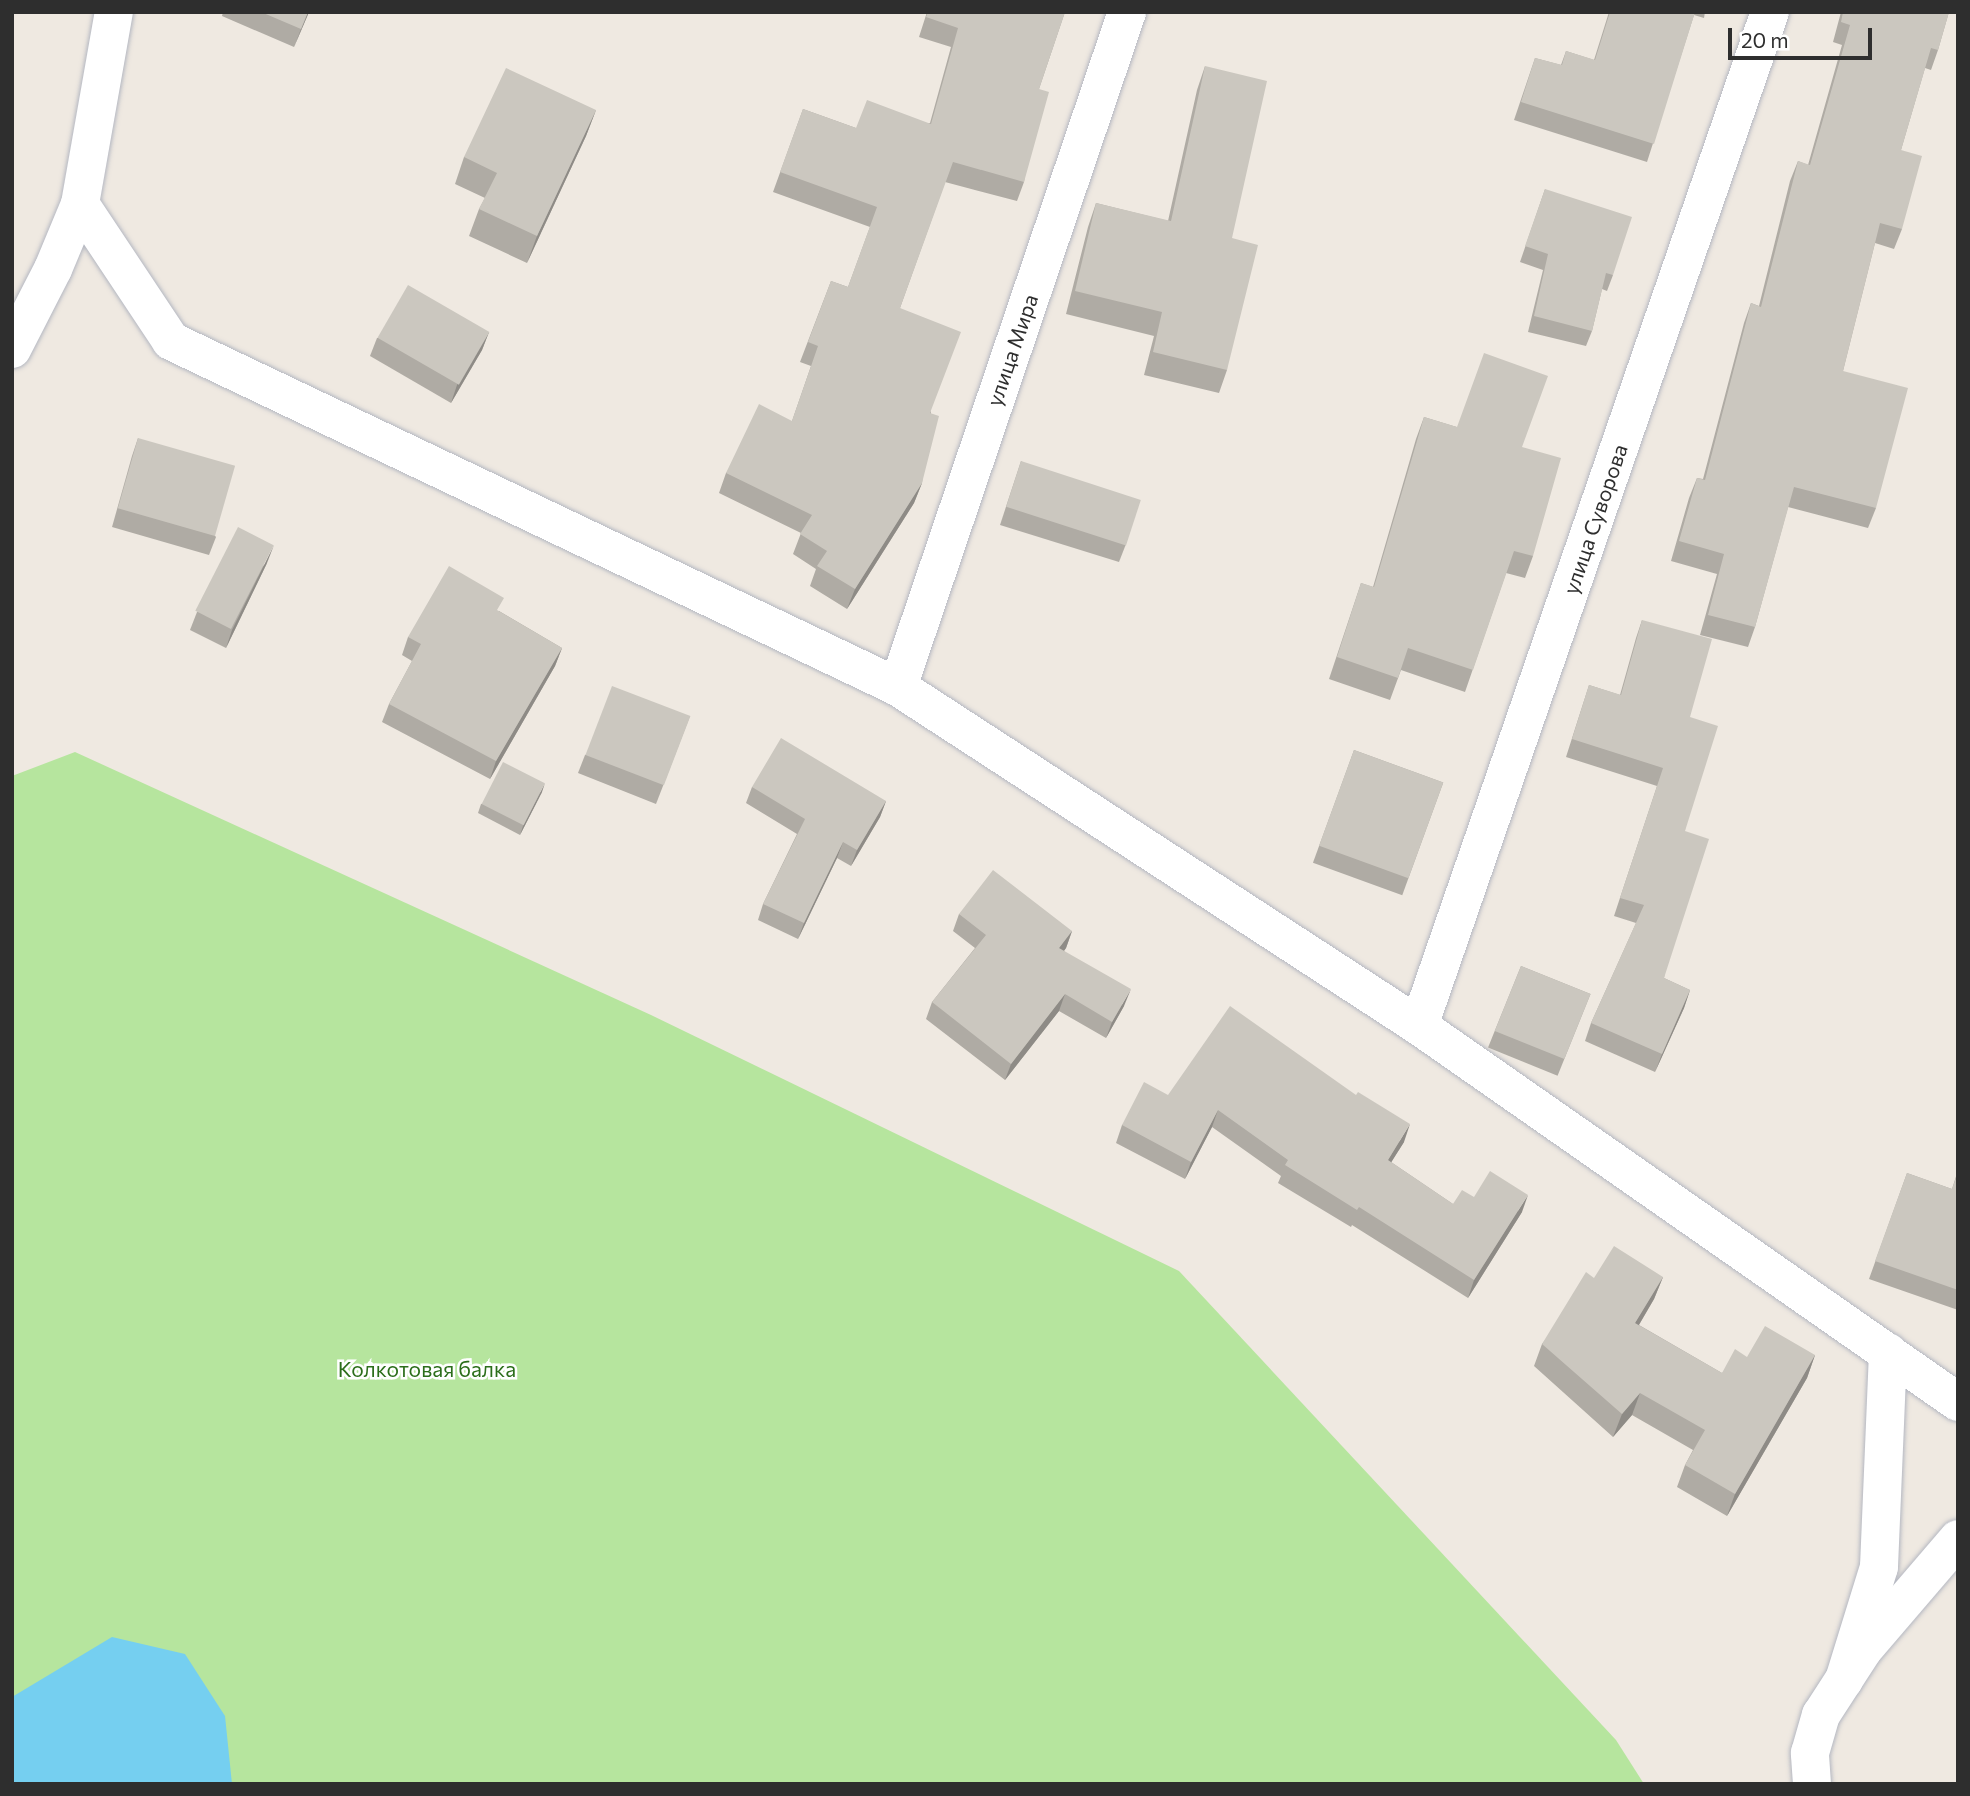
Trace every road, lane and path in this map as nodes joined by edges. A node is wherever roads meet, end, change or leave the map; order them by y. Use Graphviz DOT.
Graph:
graph roads {
  1 [pos="114,12"];
  2 [pos="1127,12"];
  3 [pos="1770,12"];
  4 [pos="80,204"];
  5 [pos="12,349"];
  6 [pos="898,687"];
  7 [pos="1419,1026"];
  8 [pos="1888,1352"];
  9 [pos="1958,1402"];
  10 [pos="1958,1539"];
  11 [pos="1844,1680"];
  12 [pos="1812,1784"];
  1 -- 4 [label="street"];
  2 -- 6 [label="street, улица Мира"];
  3 -- 7 [label="street, улица Суворова"];
  4 -- 5 [label="street"];
  4 -- 6 [label="street"];
  6 -- 7 [label="street"];
  7 -- 8 [label="street"];
  8 -- 9 [label="street"];
  8 -- 11 [label="street"];
  10 -- 11 [label="street"];
  11 -- 12 [label="street"];
}
